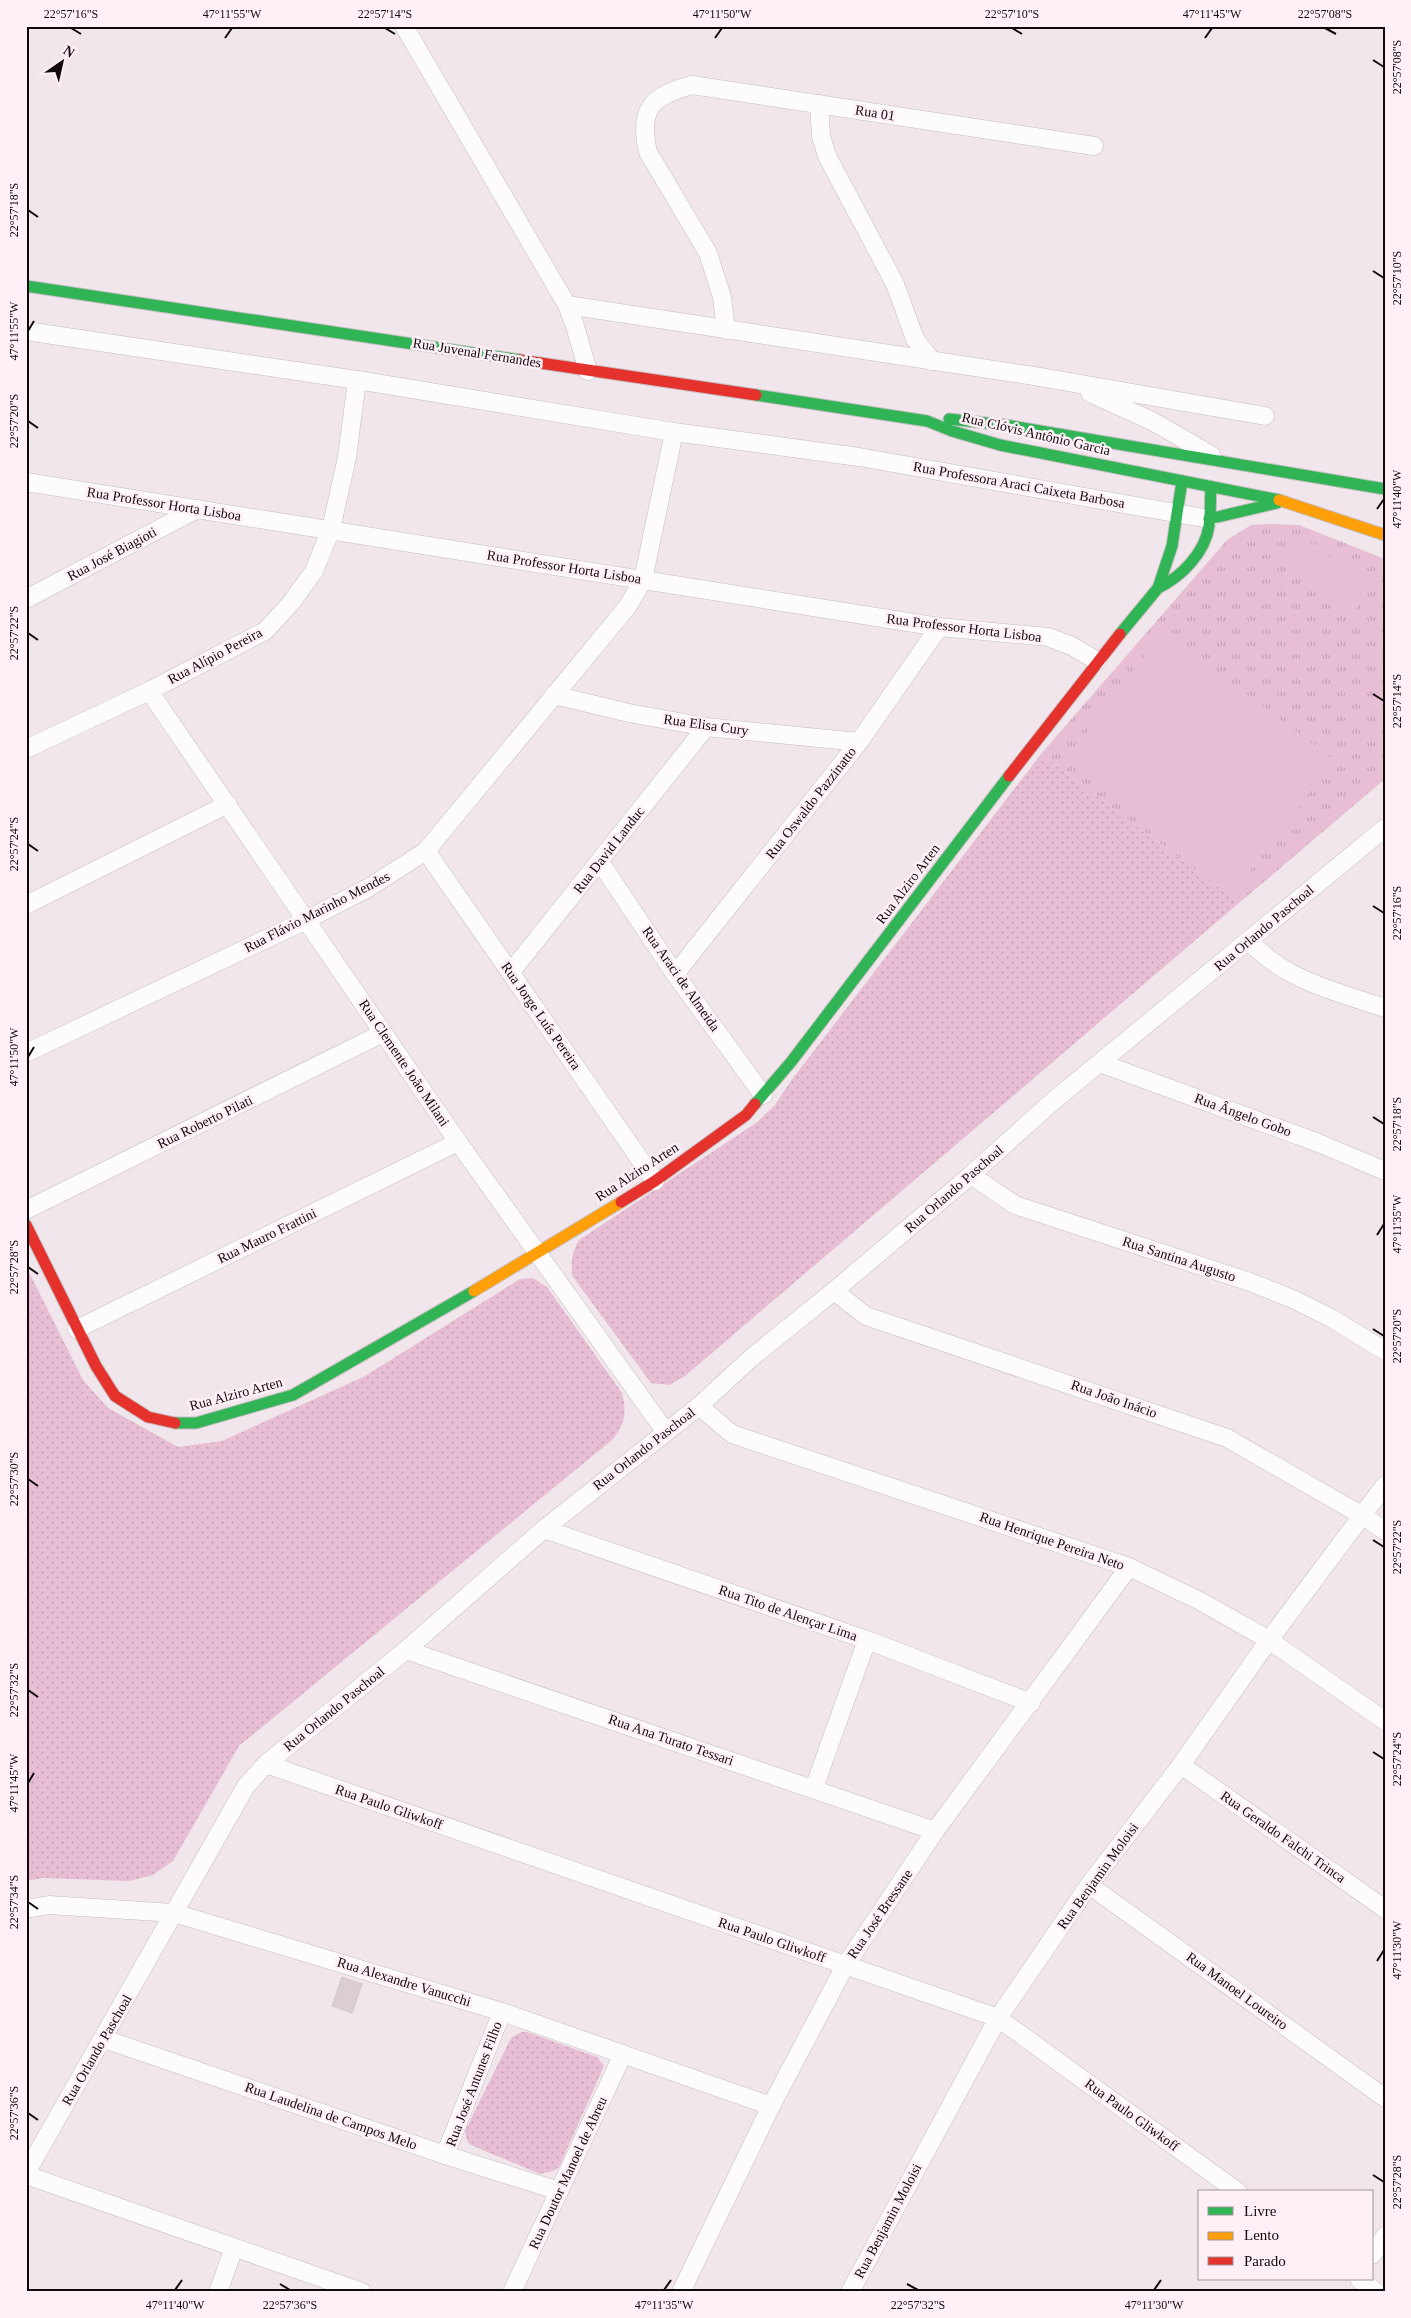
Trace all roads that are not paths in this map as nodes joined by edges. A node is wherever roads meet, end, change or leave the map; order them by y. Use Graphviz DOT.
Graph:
graph roads {
  1 [pos="404,26"];
  2 [pos="819,104"];
  3 [pos="1094,146"];
  4 [pos="26,286"];
  5 [pos="567,305"];
  6 [pos="726,330"];
  7 [pos="26,331"];
  8 [pos="932,361"];
  9 [pos="588,371"];
  10 [pos="1034,376"];
  11 [pos="357,380"];
  12 [pos="1265,416"];
  13 [pos="927,421"];
  14 [pos="674,432"];
  15 [pos="1168,451"];
  16 [pos="1217,460"];
  17 [pos="1187,467"];
  18 [pos="1200,468"];
  19 [pos="1182,481"];
  20 [pos="26,482"];
  21 [pos="1211,487"];
  22 [pos="1385,489"];
  23 [pos="1284,501"];
  24 [pos="197,509"];
  25 [pos="1178,514"];
  26 [pos="1209,519"];
  27 [pos="331,529"];
  28 [pos="1385,535"];
  29 [pos="643,580"];
  30 [pos="1158,588"];
  31 [pos="26,599"];
  32 [pos="939,627"];
  33 [pos="1096,661"];
  34 [pos="149,692"];
  35 [pos="554,695"];
  36 [pos="706,727"];
  37 [pos="859,742"];
  38 [pos="26,749"];
  39 [pos="228,804"];
  40 [pos="1385,828"];
  41 [pos="426,851"];
  42 [pos="600,862"];
  43 [pos="26,906"];
  44 [pos="306,920"];
  45 [pos="1249,941"];
  46 [pos="511,972"];
  47 [pos="675,974"];
  48 [pos="1385,1008"];
  49 [pos="383,1033"];
  50 [pos="26,1052"];
  51 [pos="1100,1063"];
  52 [pos="763,1095"];
  53 [pos="458,1142"];
  54 [pos="1385,1171"];
  55 [pos="971,1175"];
  56 [pos="655,1180"];
  57 [pos="26,1210"];
  58 [pos="26,1225"];
  59 [pos="536,1254"];
  60 [pos="834,1291"];
  61 [pos="77,1329"];
  62 [pos="1385,1351"];
  63 [pos="699,1406"];
  64 [pos="665,1431"];
  65 [pos="1385,1485"];
  66 [pos="1363,1516"];
  67 [pos="544,1529"];
  68 [pos="1385,1531"];
  69 [pos="1129,1567"];
  70 [pos="867,1640"];
  71 [pos="1269,1640"];
  72 [pos="406,1650"];
  73 [pos="1031,1702"];
  74 [pos="1385,1721"];
  75 [pos="266,1764"];
  76 [pos="1181,1765"];
  77 [pos="814,1788"];
  78 [pos="935,1831"];
  79 [pos="1089,1885"];
  80 [pos="26,1909"];
  81 [pos="1385,1909"];
  82 [pos="174,1913"];
  83 [pos="846,1966"];
  84 [pos="502,2012"];
  85 [pos="998,2018"];
  86 [pos="104,2039"];
  87 [pos="623,2054"];
  88 [pos="1385,2098"];
  89 [pos="771,2106"];
  90 [pos="445,2155"];
  91 [pos="26,2174"];
  92 [pos="1235,2190"];
  93 [pos="559,2191"];
  94 [pos="1385,2236"];
  95 [pos="234,2248"];
  96 [pos="1374,2252"];
  97 [pos="1360,2280"];
  98 [pos="218,2292"];
  99 [pos="362,2292"];
  100 [pos="512,2292"];
  101 [pos="681,2292"];
  102 [pos="850,2292"];
  103 [pos="1376,2292"];
  1 -- 5 [label="street"];
  2 -- 3 [label="street, Rua 01"];
  2 -- 6 [label="street, Rua 01"];
  2 -- 8 [label="street"];
  4 -- 9 [label="main road, Rua Juvenal Fernandes"];
  5 -- 6 [label="street"];
  5 -- 9 [label="street"];
  6 -- 8 [label="street"];
  7 -- 11 [label="street"];
  8 -- 10 [label="street"];
  9 -- 13 [label="main road, Rua Juvenal Fernandes"];
  10 -- 12 [label="street"];
  10 -- 16 [label="street"];
  11 -- 14 [label="street"];
  11 -- 27 [label="street, Rua Alípio Pereira"];
  13 -- 15 [label="main road, Rua Clóvis Antônio Garcia"];
  13 -- 19 [label="main road, Rua Clóvis Antônio Garcia"];
  14 -- 25 [label="street, Rua Professora Araci Caixeta Barbosa"];
  14 -- 29 [label="street, Rua Flávio Marinho Mendes"];
  15 -- 16 [label="main road, Rua Clóvis Antônio Garcia"];
  15 -- 17 [label="main road"];
  16 -- 18 [label="main road"];
  16 -- 22 [label="main road, Rua Clóvis Antônio Garcia"];
  19 -- 21 [label="main road, Rua Clóvis Antônio Garcia"];
  19 -- 25 [label="main road, Rua Alziro Arten"];
  20 -- 24 [label="street, Rua Professor Horta Lisboa"];
  21 -- 23 [label="main road, Rua Clóvis Antônio Garcia"];
  21 -- 26 [label="main road, Rua Alziro Arten"];
  23 -- 26 [label="main road"];
  23 -- 28 [label="main road, Rua Clóvis Antônio Garcia"];
  24 -- 27 [label="street, Rua Professor Horta Lisboa"];
  24 -- 31 [label="street, Rua José Biagioti"];
  25 -- 26 [label="street, Rua Professora Araci Caixeta Barbosa"];
  25 -- 30 [label="main road, Rua Alziro Arten"];
  26 -- 30 [label="main road, Rua Alziro Arten"];
  27 -- 29 [label="street, Rua Professor Horta Lisboa"];
  27 -- 34 [label="street, Rua Alípio Pereira"];
  29 -- 32 [label="street, Rua Professor Horta Lisboa"];
  29 -- 35 [label="street, Rua Flávio Marinho Mendes"];
  30 -- 33 [label="main road, Rua Alziro Arten"];
  32 -- 33 [label="street, Rua Professor Horta Lisboa"];
  32 -- 37 [label="street, Rua Oswaldo Pazzinatto"];
  33 -- 52 [label="main road, Rua Alziro Arten"];
  34 -- 38 [label="street, Rua Alípio Pereira"];
  34 -- 39 [label="street, Rua Clemente João Milani"];
  35 -- 36 [label="street, Rua Elisa Cury"];
  35 -- 41 [label="street, Rua Flávio Marinho Mendes"];
  36 -- 37 [label="street, Rua Elisa Cury"];
  36 -- 42 [label="street, Rua David Landuc"];
  37 -- 47 [label="street, Rua Oswaldo Pazzinatto"];
  39 -- 43 [label="street"];
  39 -- 44 [label="street, Rua Clemente João Milani"];
  40 -- 45 [label="street, Rua Orlando Paschoal"];
  41 -- 44 [label="street, Rua Flávio Marinho Mendes"];
  41 -- 46 [label="street, Rua Jorge Luís Pereira"];
  42 -- 46 [label="street, Rua David Landuc"];
  42 -- 47 [label="street, Rua Araci de Almeida"];
  44 -- 49 [label="street, Rua Clemente João Milani"];
  44 -- 50 [label="street, Rua Flávio Marinho Mendes"];
  45 -- 48 [label="street"];
  45 -- 51 [label="street, Rua Orlando Paschoal"];
  46 -- 56 [label="street, Rua Jorge Luís Pereira"];
  47 -- 52 [label="street, Rua Araci de Almeida"];
  49 -- 53 [label="street, Rua Clemente João Milani"];
  49 -- 57 [label="street, Rua Roberto Pilati"];
  51 -- 54 [label="street, Rua Ângelo Gobo"];
  51 -- 55 [label="street, Rua Orlando Paschoal"];
  52 -- 56 [label="main road, Rua Alziro Arten"];
  53 -- 59 [label="street, Rua Clemente João Milani"];
  53 -- 61 [label="street, Rua Mauro Frattini"];
  55 -- 60 [label="street, Rua Orlando Paschoal"];
  55 -- 62 [label="street, Rua Santina Augusto"];
  56 -- 59 [label="main road, Rua Alziro Arten"];
  58 -- 61 [label="main road, Rua Alziro Arten"];
  59 -- 61 [label="main road, Rua Alziro Arten"];
  59 -- 64 [label="street, Rua Clemente João Milani"];
  60 -- 63 [label="street, Rua Orlando Paschoal"];
  60 -- 66 [label="street, Rua João Inácio"];
  63 -- 64 [label="street, Rua Orlando Paschoal"];
  63 -- 69 [label="street, Rua Henrique Pereira Neto"];
  64 -- 67 [label="street, Rua Orlando Paschoal"];
  65 -- 66 [label="street, Rua Benjamin Moloisi"];
  66 -- 68 [label="street, Rua João Inácio"];
  66 -- 71 [label="street, Rua Benjamin Moloisi"];
  67 -- 70 [label="street, Rua Tito de Alençar Lima"];
  67 -- 72 [label="street, Rua Orlando Paschoal"];
  69 -- 71 [label="street, Rua Henrique Pereira Neto"];
  69 -- 73 [label="street, Rua José Bressane"];
  70 -- 73 [label="street, Rua Tito de Alençar Lima"];
  70 -- 77 [label="street"];
  71 -- 74 [label="street, Rua Henrique Pereira Neto"];
  71 -- 76 [label="street, Rua Benjamin Moloisi"];
  72 -- 75 [label="street, Rua Orlando Paschoal"];
  72 -- 77 [label="street, Rua Ana Turato Tessari"];
  73 -- 78 [label="street, Rua José Bressane"];
  75 -- 82 [label="street, Rua Orlando Paschoal"];
  75 -- 83 [label="street, Rua Paulo Gliwkoff"];
  76 -- 79 [label="street, Rua Benjamin Moloisi"];
  76 -- 81 [label="street, Rua Geraldo Falchi Trinca"];
  77 -- 78 [label="street, Rua Ana Turato Tessari"];
  78 -- 83 [label="street, Rua José Bressane"];
  79 -- 85 [label="street, Rua Benjamin Moloisi"];
  79 -- 88 [label="street, Rua Manoel Loureiro"];
  80 -- 82 [label="street, Rua Alexandre Vanucchi"];
  82 -- 84 [label="street, Rua Alexandre Vanucchi"];
  82 -- 86 [label="street, Rua Orlando Paschoal"];
  83 -- 85 [label="street, Rua Paulo Gliwkoff"];
  83 -- 89 [label="street, Rua José Bressane"];
  84 -- 87 [label="street, Rua Alexandre Vanucchi"];
  84 -- 90 [label="street, Rua José Antunes Filho"];
  85 -- 92 [label="street, Rua Paulo Gliwkoff"];
  85 -- 102 [label="street, Rua Benjamin Moloisi"];
  86 -- 90 [label="street, Rua Laudelina de Campos Melo"];
  86 -- 91 [label="street, Rua Orlando Paschoal"];
  87 -- 89 [label="street, Rua Alexandre Vanucchi"];
  87 -- 93 [label="street, Rua Doutor Manoel de Abreu"];
  89 -- 101 [label="street, Rua José Bressane"];
  90 -- 93 [label="street, Rua Laudelina de Campos Melo"];
  91 -- 95 [label="street"];
  93 -- 100 [label="street, Rua Doutor Manoel de Abreu"];
  94 -- 96 [label="street"];
  95 -- 98 [label="street"];
  95 -- 99 [label="street"];
  97 -- 103 [label="street"];
}
